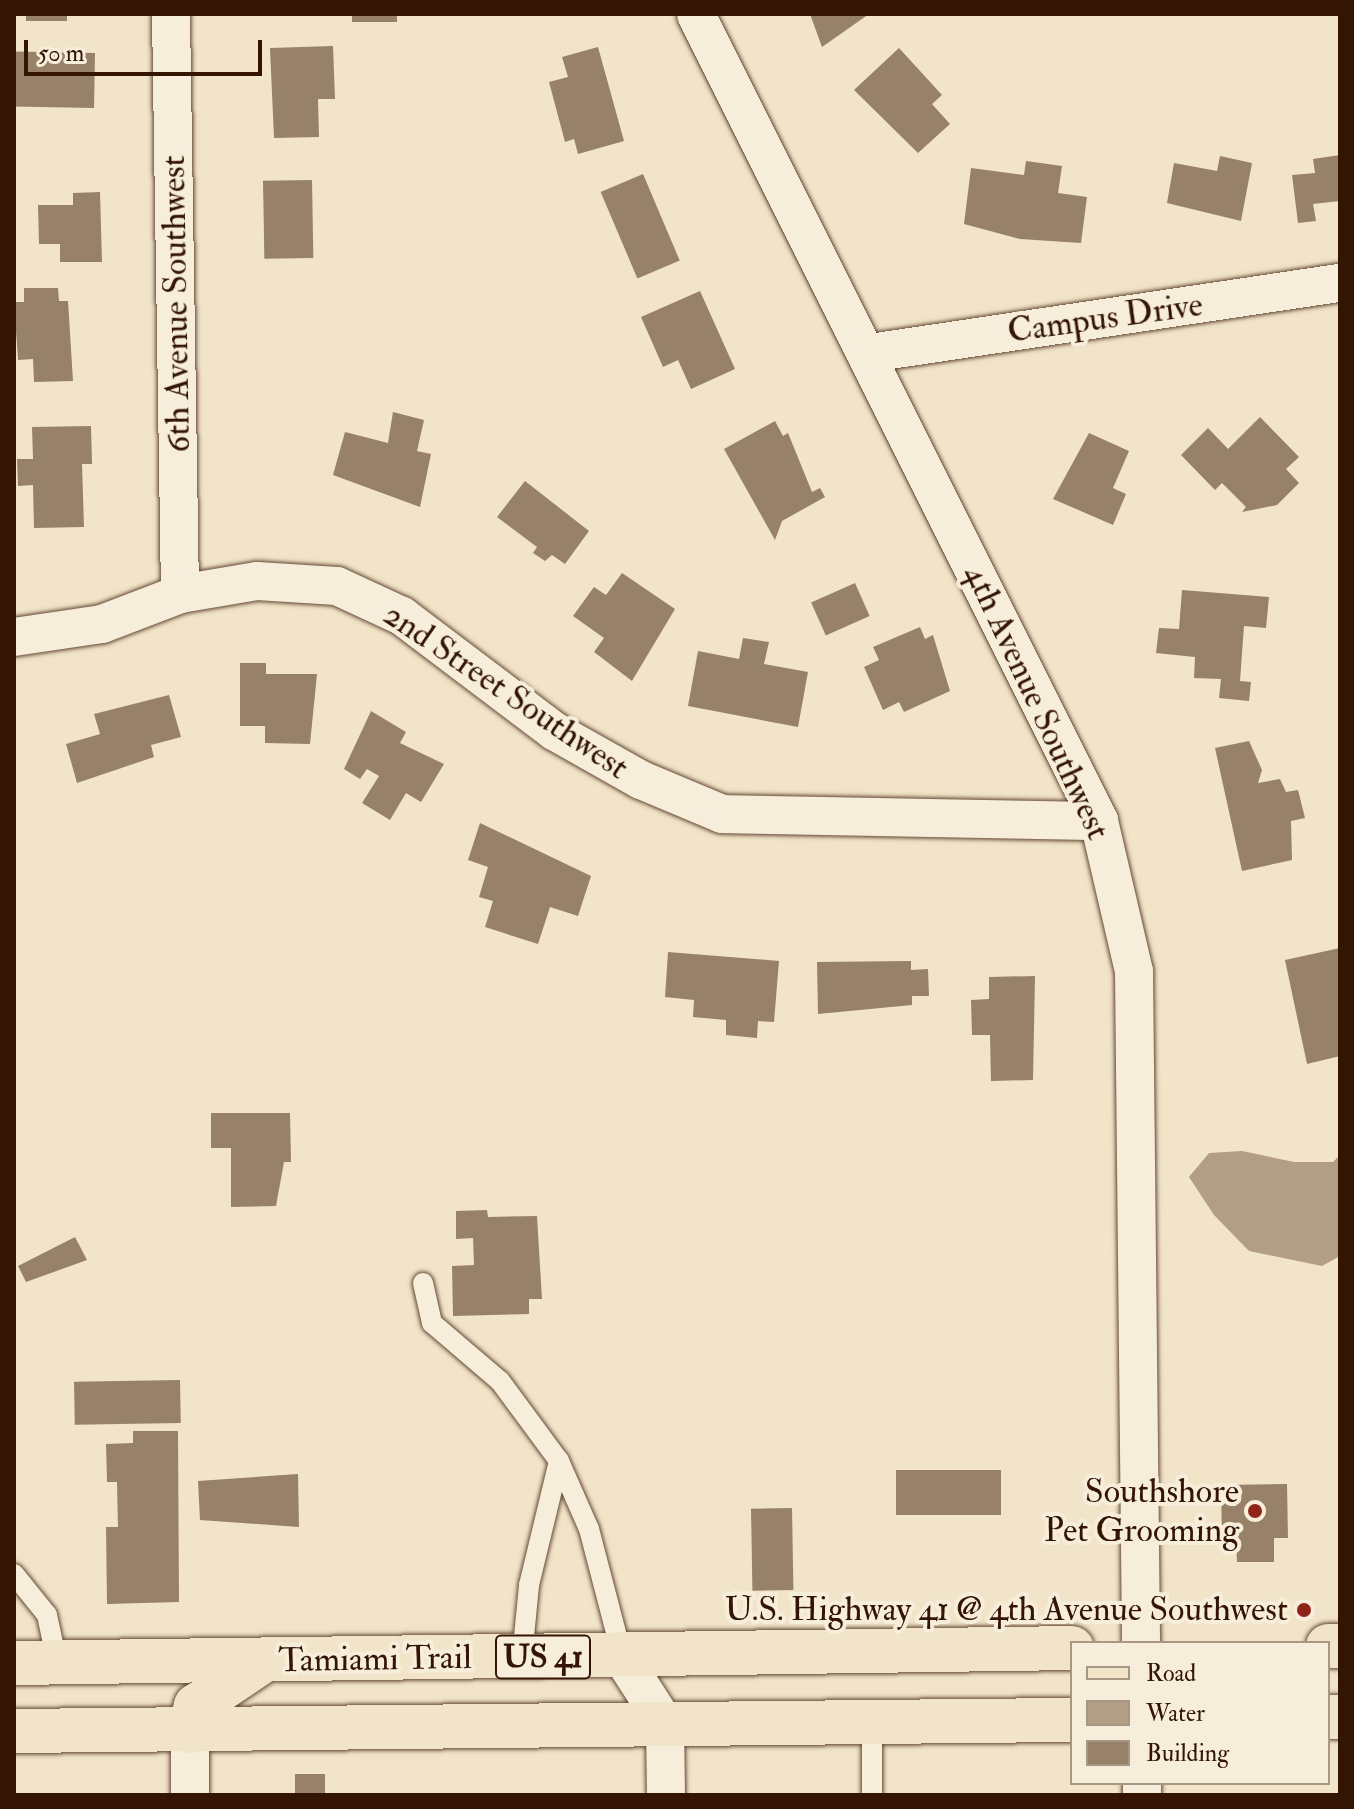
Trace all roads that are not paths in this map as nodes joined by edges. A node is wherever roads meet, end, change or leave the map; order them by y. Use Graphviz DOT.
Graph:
graph roads {
  1 [pos="171,14"];
  2 [pos="696,14"];
  3 [pos="1340,283"];
  4 [pos="870,353"];
  5 [pos="180,594"];
  6 [pos="14,637"];
  7 [pos="1099,821"];
  8 [pos="423,1283"];
  9 [pos="559,1461"];
  10 [pos="14,1574"];
  11 [pos="1141,1641"];
  12 [pos="1070,1648"];
  13 [pos="522,1657"];
  14 [pos="622,1657"];
  15 [pos="265,1660"];
  16 [pos="57,1662"];
  17 [pos="14,1663"];
  18 [pos="1070,1720"];
  19 [pos="872,1722"];
  20 [pos="665,1724"];
  21 [pos="14,1731"];
  22 [pos="190,1731"];
  23 [pos="190,1795"];
  24 [pos="666,1795"];
  25 [pos="872,1795"];
  1 -- 5 [label="street, 6th Avenue Southwest"];
  2 -- 4 [label="street, 4th Avenue Southwest"];
  3 -- 4 [label="street, Campus Drive"];
  4 -- 7 [label="street, 4th Avenue Southwest"];
  5 -- 6 [label="street, 2nd Street Southwest"];
  5 -- 7 [label="street, 2nd Street Southwest"];
  7 -- 11 [label="street, 4th Avenue Southwest"];
  8 -- 9 [label="lane"];
  9 -- 13 [label="lane"];
  9 -- 14 [label="lane"];
  10 -- 16 [label="lane"];
  12 -- 14 [label="main road, Tamiami Trail / US 41"];
  13 -- 14 [label="main road, Tamiami Trail / US 41"];
  13 -- 15 [label="main road, Tamiami Trail / US 41"];
  14 -- 20 [label="street"];
  15 -- 16 [label="main road, Tamiami Trail / US 41"];
  15 -- 22 [label="main road"];
  16 -- 17 [label="main road, Tamiami Trail / US 41"];
  18 -- 19 [label="main road, Tamiami Trail / US 41"];
  19 -- 20 [label="main road, Tamiami Trail / US 41"];
  19 -- 25 [label="lane"];
  20 -- 22 [label="main road, Tamiami Trail / US 41"];
  20 -- 24 [label="street"];
  21 -- 22 [label="main road, Tamiami Trail / US 41"];
  22 -- 23 [label="street"];
}
